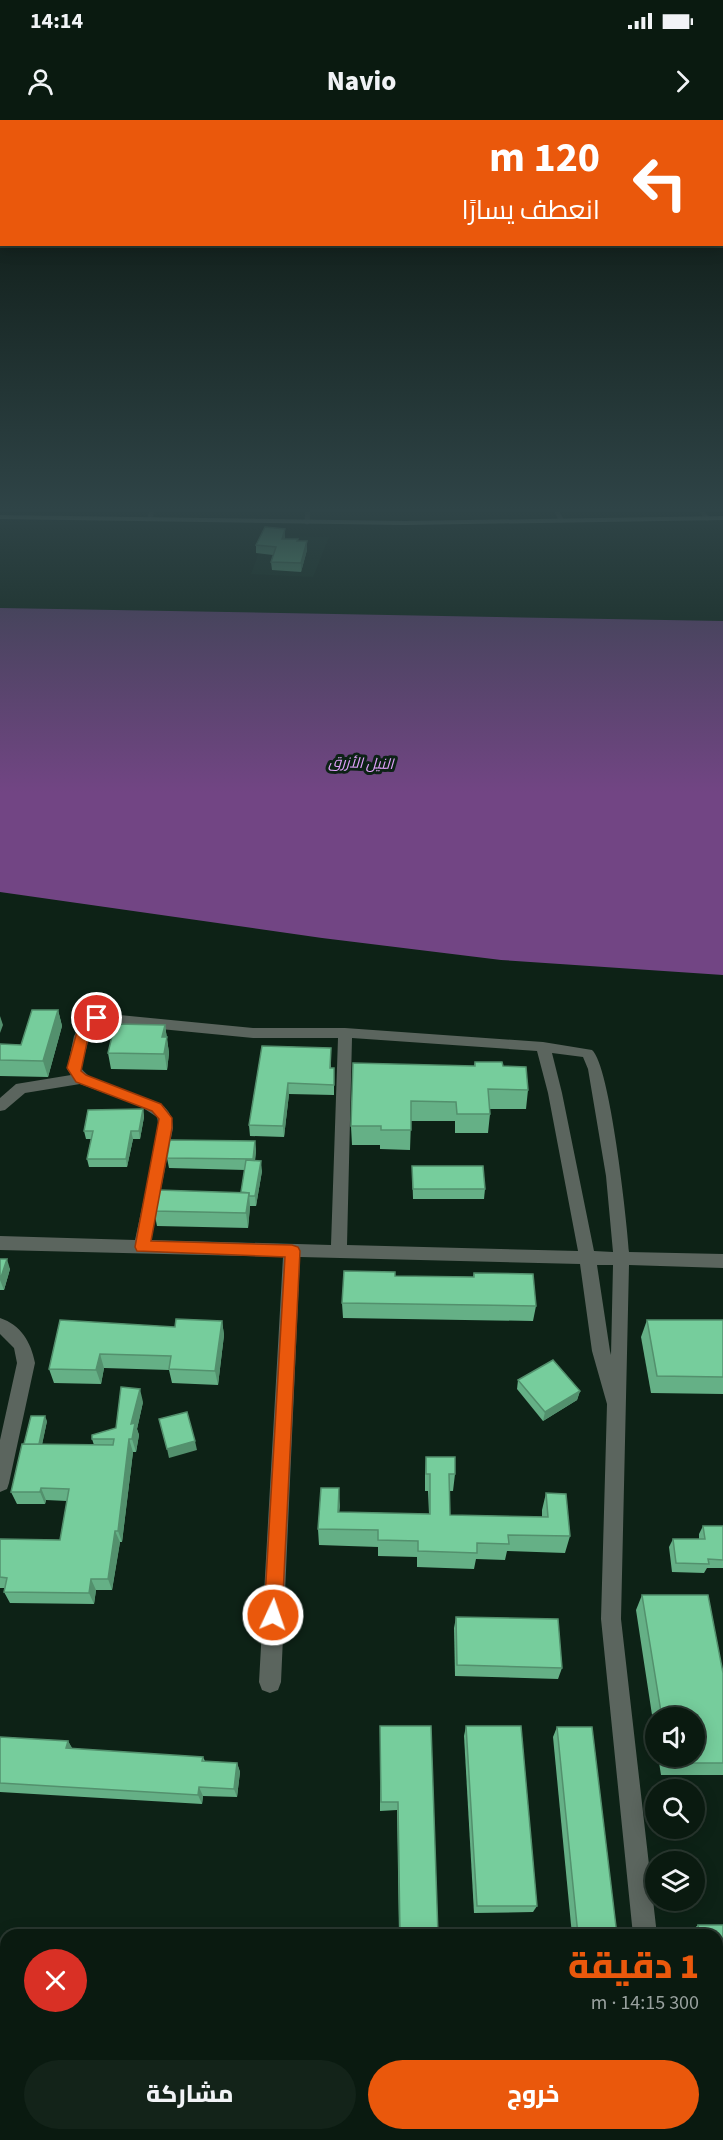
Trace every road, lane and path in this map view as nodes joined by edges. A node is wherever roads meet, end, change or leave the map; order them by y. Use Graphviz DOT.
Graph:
graph roads {
  1 [pos="345,1033"];
  2 [pos="543,1047"];
  3 [pos="81,1079"];
  4 [pos="0,1106"];
  5 [pos="0,1243"];
  6 [pos="142,1247"];
  7 [pos="292,1251"];
  8 [pos="339,1252"];
  9 [pos="587,1256"];
  10 [pos="621,1257"];
  11 [pos="723,1261"];
  12 [pos="0,1325"];
  13 [pos="616,1404"];
  14 [pos="0,1484"];
  15 [pos="270,1682"];
  16 [pos="644,1929"];
  1 -- 2 [label="street"];
  1 -- 3 [label="street"];
  1 -- 8 [label="street"];
  2 -- 9 [label="street"];
  2 -- 10 [label="street"];
  3 -- 4 [label="street"];
  3 -- 6 [label="street"];
  5 -- 6 [label="street"];
  6 -- 7 [label="street"];
  7 -- 8 [label="street"];
  7 -- 15 [label="street"];
  8 -- 9 [label="street"];
  9 -- 10 [label="street"];
  9 -- 13 [label="street"];
  10 -- 11 [label="street"];
  10 -- 13 [label="street"];
  12 -- 14 [label="street"];
  13 -- 16 [label="street"];
}
